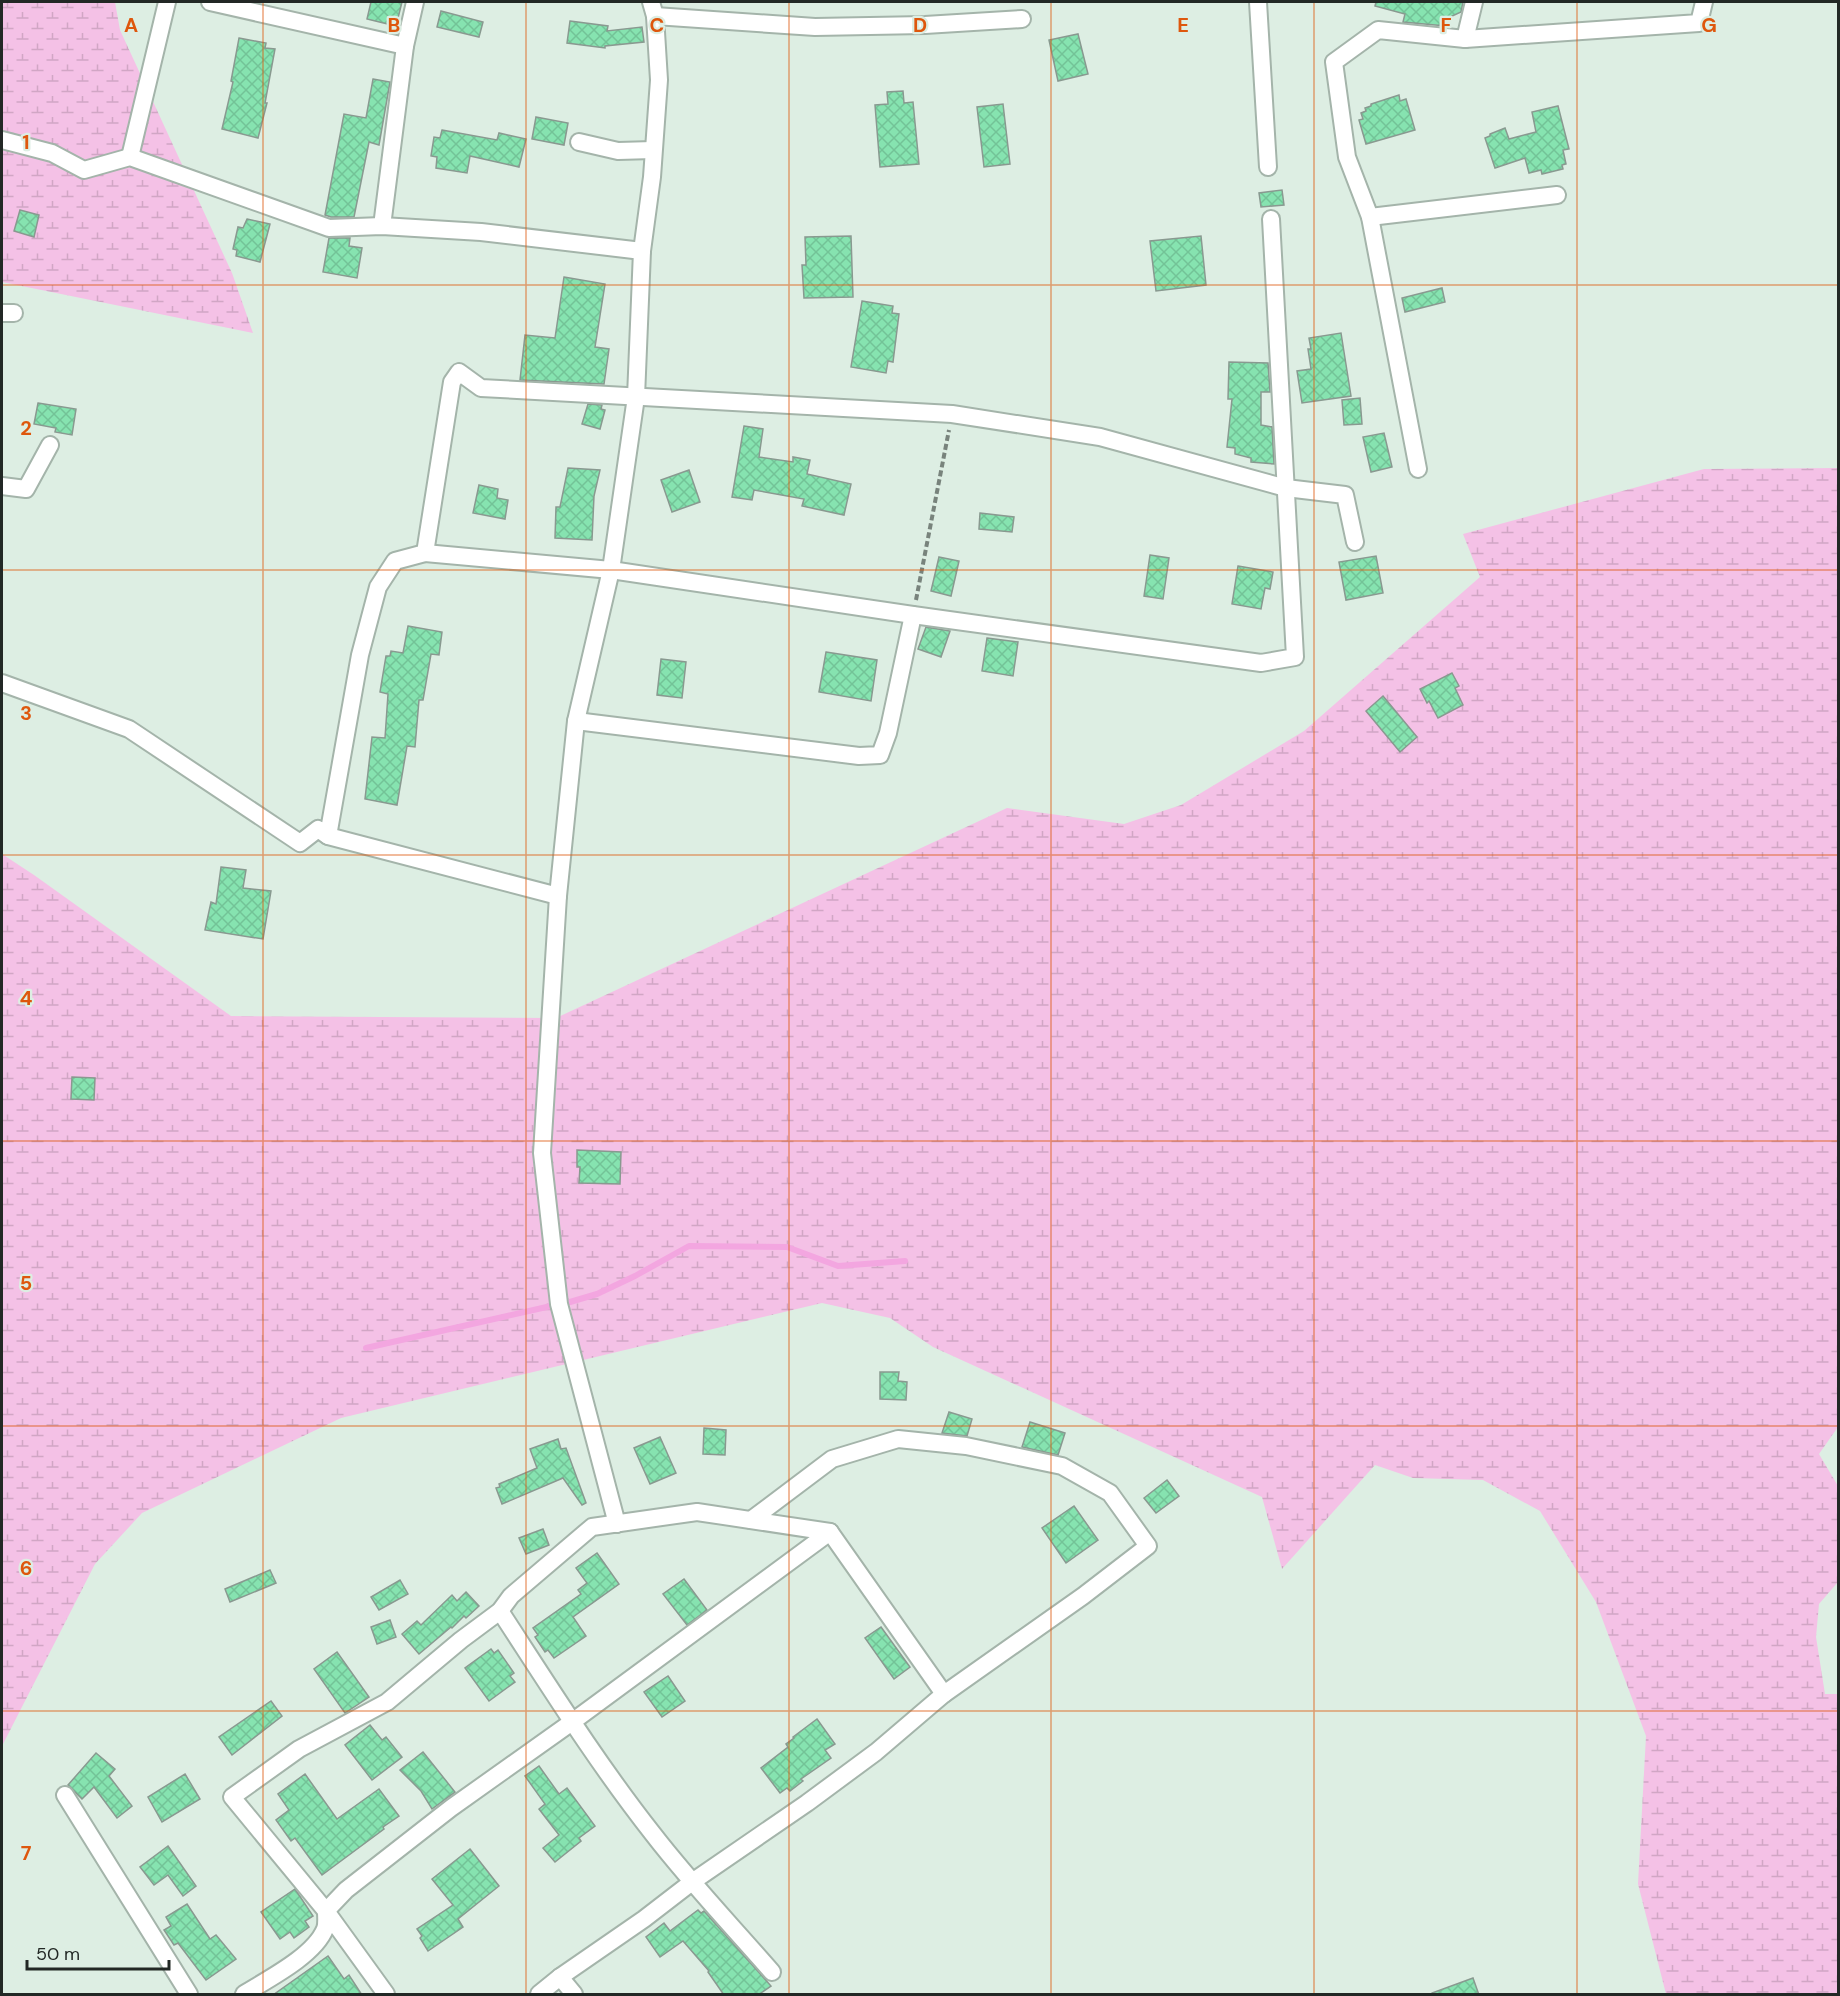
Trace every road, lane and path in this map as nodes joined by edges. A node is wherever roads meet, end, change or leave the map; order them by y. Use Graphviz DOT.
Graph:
graph roads {
  1 [pos="167,2"];
  2 [pos="210,2"];
  3 [pos="415,2"];
  4 [pos="1258,2"];
  5 [pos="1474,2"];
  6 [pos="1704,2"];
  7 [pos="653,9"];
  8 [pos="1022,20"];
  9 [pos="1465,39"];
  10 [pos="405,46"];
  11 [pos="2,140"];
  12 [pos="579,142"];
  13 [pos="654,150"];
  14 [pos="130,157"];
  15 [pos="1268,167"];
  16 [pos="1557,195"];
  17 [pos="1371,217"];
  18 [pos="1271,219"];
  19 [pos="382,226"];
  20 [pos="642,251"];
  21 [pos="636,397"];
  22 [pos="952,414"];
  23 [pos="50,445"];
  24 [pos="1418,469"];
  25 [pos="2,486"];
  26 [pos="1286,488"];
  27 [pos="1355,542"];
  28 [pos="425,553"];
  29 [pos="611,570"];
  30 [pos="913,615"];
  31 [pos="2,683"];
  32 [pos="576,721"];
  33 [pos="328,836"];
  34 [pos="558,896"];
  35 [pos="751,1520"];
  36 [pos="617,1524"];
  37 [pos="830,1532"];
  38 [pos="500,1611"];
  39 [pos="944,1694"];
  40 [pos="572,1722"];
  41 [pos="65,1795"];
  42 [pos="692,1882"];
  43 [pos="326,1911"];
  44 [pos="772,1972"];
  45 [pos="560,1977"];
  46 [pos="189,1995"];
  47 [pos="244,1995"];
  48 [pos="386,1995"];
  49 [pos="538,1995"];
  50 [pos="574,1995"];
  1 -- 14 [label="street"];
  2 -- 10 [label="street"];
  3 -- 10 [label="street"];
  4 -- 15 [label="street"];
  5 -- 9 [label="street"];
  6 -- 9 [label="street"];
  7 -- 8 [label="street"];
  7 -- 13 [label="street"];
  9 -- 17 [label="street"];
  10 -- 19 [label="street"];
  11 -- 14 [label="street"];
  12 -- 13 [label="street"];
  13 -- 20 [label="street"];
  14 -- 19 [label="street"];
  16 -- 17 [label="street"];
  17 -- 24 [label="street"];
  18 -- 26 [label="street"];
  19 -- 20 [label="street"];
  20 -- 21 [label="street"];
  21 -- 22 [label="street"];
  21 -- 28 [label="street"];
  21 -- 29 [label="street"];
  22 -- 26 [label="street"];
  22 -- 30 [label="path"];
  23 -- 25 [label="street"];
  26 -- 27 [label="street"];
  26 -- 30 [label="street"];
  28 -- 29 [label="street"];
  28 -- 33 [label="street"];
  29 -- 30 [label="street"];
  29 -- 32 [label="street"];
  30 -- 32 [label="street"];
  31 -- 33 [label="street"];
  32 -- 34 [label="street"];
  33 -- 34 [label="street"];
  34 -- 36 [label="street"];
  35 -- 36 [label="street"];
  35 -- 37 [label="street"];
  35 -- 39 [label="street"];
  36 -- 38 [label="street"];
  37 -- 39 [label="street"];
  37 -- 40 [label="street"];
  38 -- 40 [label="street"];
  38 -- 43 [label="street"];
  39 -- 42 [label="street"];
  40 -- 42 [label="street"];
  40 -- 43 [label="street"];
  41 -- 46 [label="street"];
  42 -- 44 [label="street"];
  42 -- 45 [label="street"];
  43 -- 47 [label="street"];
  43 -- 48 [label="street"];
  45 -- 49 [label="street"];
  45 -- 50 [label="street"];
}
